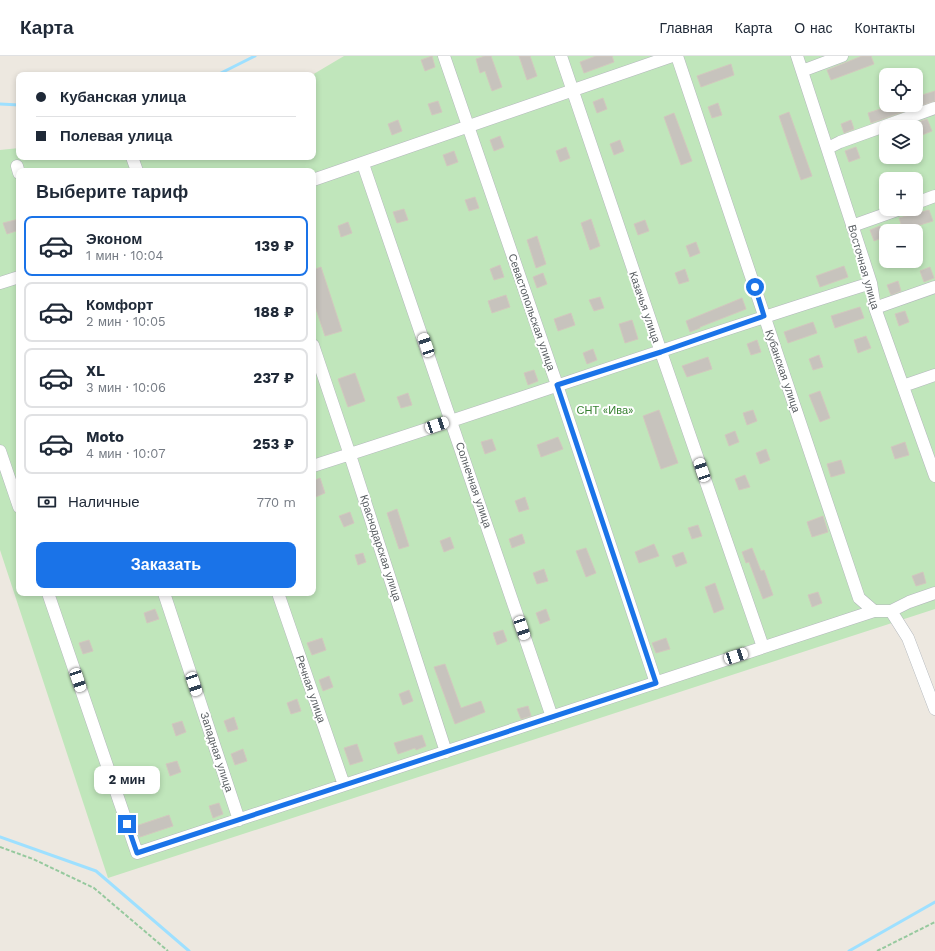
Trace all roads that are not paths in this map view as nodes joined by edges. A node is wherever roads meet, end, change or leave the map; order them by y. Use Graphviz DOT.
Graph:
graph roads {
  1 [pos="444,56"];
  2 [pos="561,56"];
  3 [pos="672,56"];
  4 [pos="677,56"];
  5 [pos="797,56"];
  6 [pos="842,56"];
  7 [pos="802,71"];
  8 [pos="572,91"];
  9 [pos="935,108"];
  10 [pos="470,127"];
  11 [pos="828,148"];
  12 [pos="363,164"];
  13 [pos="316,179"];
  14 [pos="935,196"];
  15 [pos="923,200"];
  16 [pos="880,216"];
  17 [pos="852,226"];
  18 [pos="16,277"];
  19 [pos="0,283"];
  20 [pos="871,283"];
  21 [pos="935,287"];
  22 [pos="875,308"];
  23 [pos="764,316"];
  24 [pos="661,352"];
  25 [pos="316,355"];
  26 [pos="935,375"];
  27 [pos="557,385"];
  28 [pos="903,386"];
  29 [pos="452,420"];
  30 [pos="0,452"];
  31 [pos="350,455"];
  32 [pos="933,463"];
  33 [pos="316,465"];
  34 [pos="935,476"];
  35 [pos="16,498"];
  36 [pos="935,593"];
  37 [pos="49,596"];
  38 [pos="165,596"];
  39 [pos="279,596"];
  40 [pos="874,611"];
  41 [pos="891,611"];
  42 [pos="763,647"];
  43 [pos="656,683"];
  44 [pos="935,709"];
  45 [pos="552,717"];
  46 [pos="446,752"];
  47 [pos="344,785"];
  48 [pos="239,820"];
  1 -- 10 [label="street, Севастопольская улица"];
  2 -- 8 [label="street, Казачья улица"];
  3 -- 8 [label="street"];
  4 -- 23 [label="street, Кубанская улица"];
  5 -- 7 [label="street, Восточная улица"];
  6 -- 7 [label="street"];
  7 -- 11 [label="street, Восточная улица"];
  8 -- 10 [label="street"];
  8 -- 24 [label="street, Казачья улица"];
  9 -- 11 [label="street"];
  10 -- 12 [label="street"];
  10 -- 27 [label="street, Севастопольская улица"];
  11 -- 17 [label="street, Восточная улица"];
  12 -- 13 [label="street"];
  12 -- 29 [label="street, Солнечная улица"];
  14 -- 15 [label="street"];
  16 -- 17 [label="street"];
  17 -- 20 [label="street, Восточная улица"];
  18 -- 19 [label="street"];
  20 -- 22 [label="street, Восточная улица"];
  20 -- 23 [label="street"];
  21 -- 22 [label="street"];
  22 -- 28 [label="street, Восточная улица"];
  23 -- 24 [label="street"];
  23 -- 40 [label="street, Кубанская улица"];
  24 -- 27 [label="street"];
  24 -- 42 [label="street, Казачья улица"];
  25 -- 31 [label="street, Краснодарская улица"];
  26 -- 28 [label="street"];
  27 -- 29 [label="street"];
  27 -- 43 [label="street, Севастопольская улица"];
  28 -- 32 [label="street, Восточная улица"];
  29 -- 31 [label="street"];
  29 -- 45 [label="street, Солнечная улица"];
  30 -- 35 [label="street"];
  31 -- 33 [label="street"];
  31 -- 46 [label="street, Краснодарская улица"];
  32 -- 34 [label="street, Восточная улица"];
  36 -- 41 [label="street"];
  37 -- 48 [label="street"];
  38 -- 48 [label="street, Западная улица"];
  39 -- 47 [label="street, Речная улица"];
  40 -- 41 [label="street"];
  40 -- 42 [label="street"];
  41 -- 44 [label="street"];
  42 -- 43 [label="street"];
  43 -- 45 [label="street"];
  45 -- 46 [label="street"];
  46 -- 47 [label="street"];
  47 -- 48 [label="street"];
}
